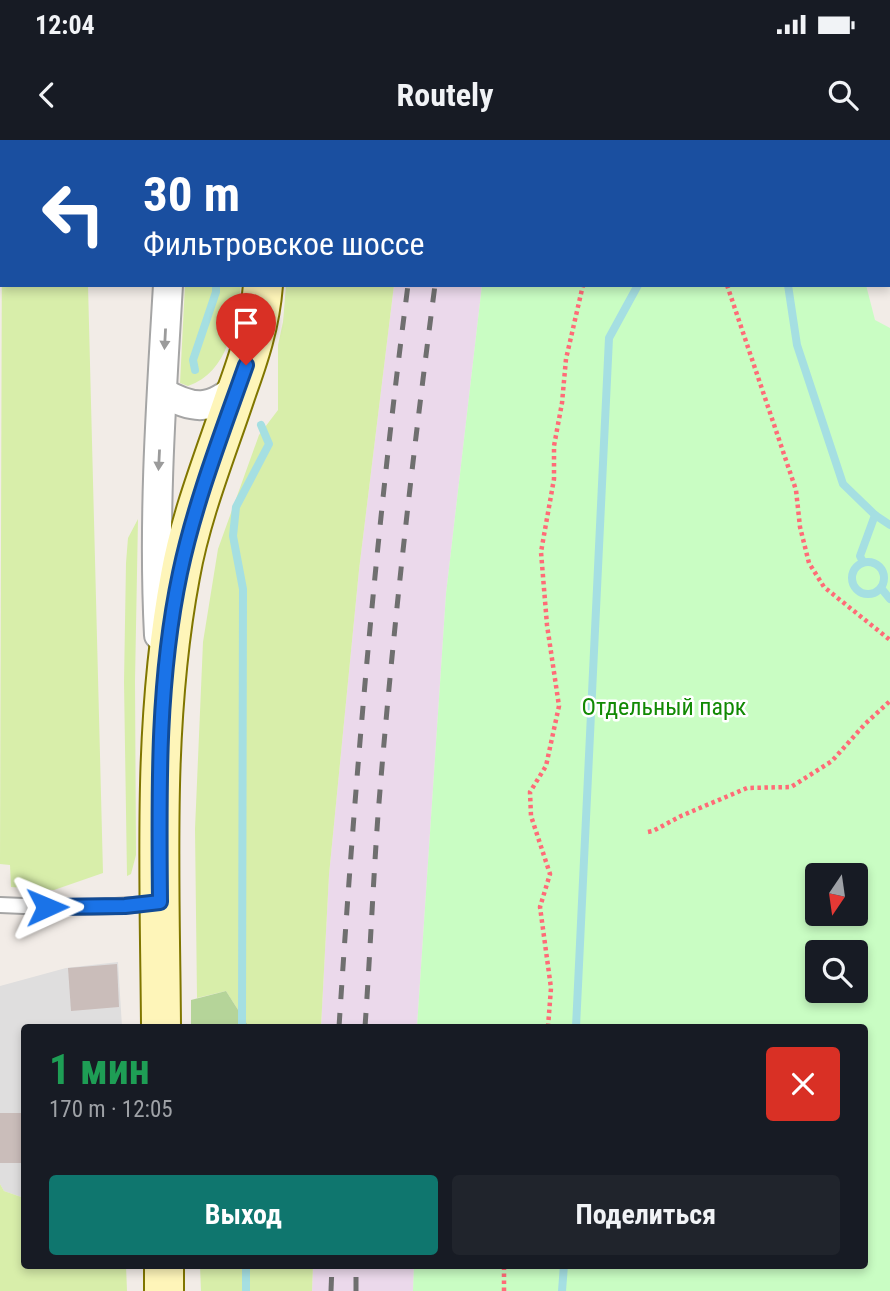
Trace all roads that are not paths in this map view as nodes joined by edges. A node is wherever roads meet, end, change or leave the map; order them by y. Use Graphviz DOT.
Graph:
graph roads {
  1 [pos="168,287"];
  2 [pos="263,287"];
  3 [pos="239,386"];
  4 [pos="162,392"];
  5 [pos="163,708"];
  6 [pos="160,902"];
  7 [pos="0,905"];
  8 [pos="161,1024"];
  9 [pos="164,1269"];
  10 [pos="164,1291"];
  1 -- 4 [label="street, one-way"];
  2 -- 3 [label="main road"];
  3 -- 4 [label="street"];
  3 -- 5 [label="main road"];
  4 -- 5 [label="street, one-way"];
  5 -- 6 [label="main road"];
  6 -- 7 [label="lane"];
  6 -- 8 [label="main road"];
  9 -- 10 [label="main road"];
}
